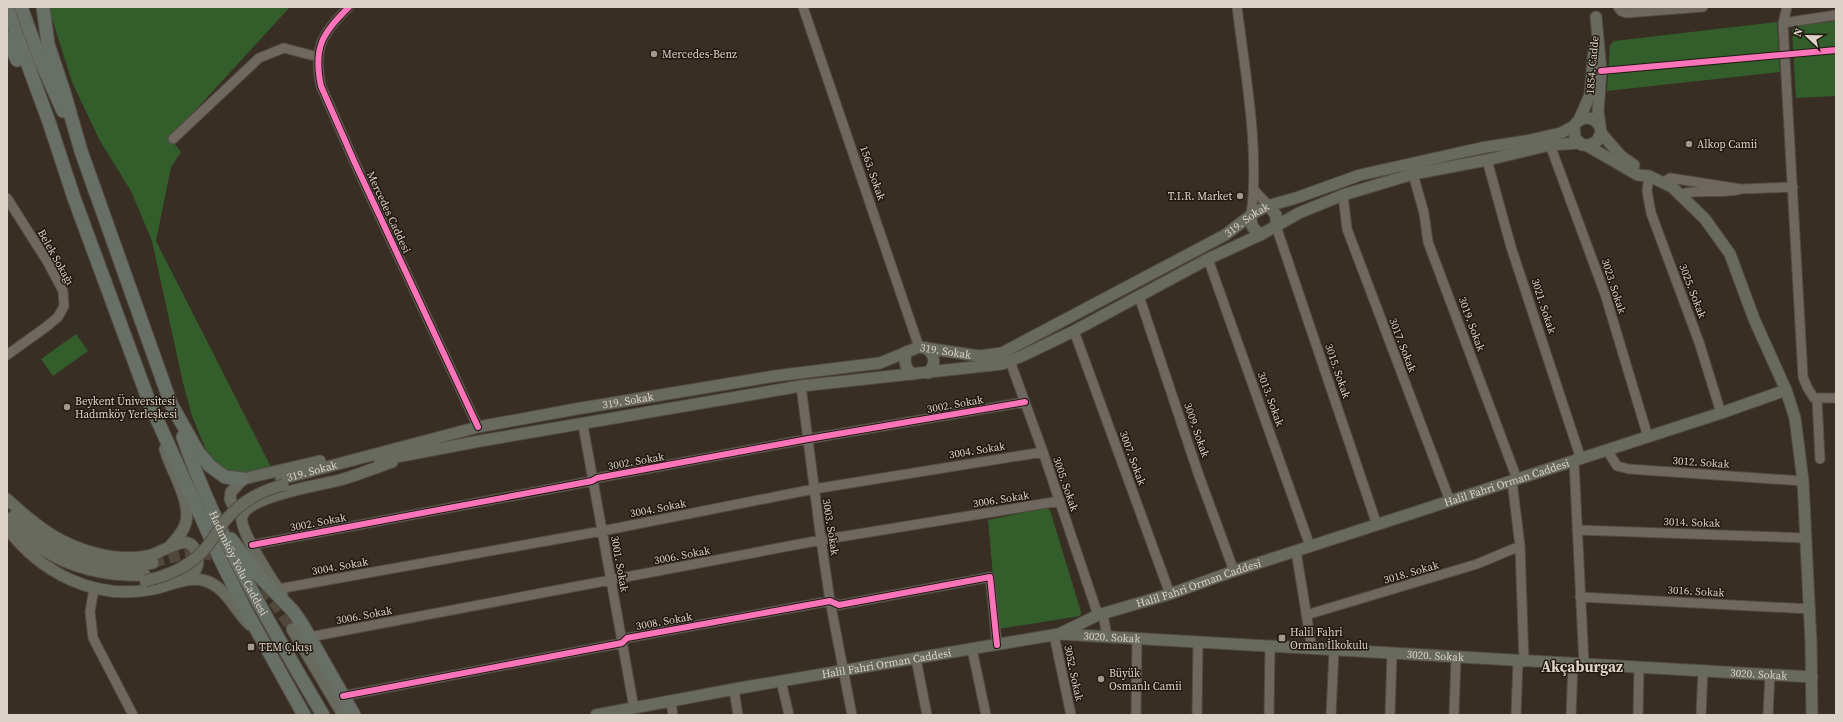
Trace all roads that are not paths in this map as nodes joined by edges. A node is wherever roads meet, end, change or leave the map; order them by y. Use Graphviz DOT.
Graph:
graph roads {
  1 [pos="21,7"];
  2 [pos="43,7"];
  3 [pos="349,7"];
  4 [pos="803,7"];
  5 [pos="1237,7"];
  6 [pos="1618,7"];
  7 [pos="1703,7"];
  8 [pos="1787,7"];
  9 [pos="7,8"];
  10 [pos="1596,12"];
  11 [pos="1836,16"];
  12 [pos="1783,23"];
  13 [pos="7,38"];
  14 [pos="318,57"];
  15 [pos="49,122"];
  16 [pos="1577,123"];
  17 [pos="1600,129"];
  18 [pos="173,139"];
  19 [pos="1583,144"];
  20 [pos="1550,145"];
  21 [pos="81,151"];
  22 [pos="1487,160"];
  23 [pos="1413,174"];
  24 [pos="1649,176"];
  25 [pos="1664,182"];
  26 [pos="1793,187"];
  27 [pos="1703,188"];
  28 [pos="1255,191"];
  29 [pos="1343,195"];
  30 [pos="1681,195"];
  31 [pos="7,198"];
  32 [pos="1268,205"];
  33 [pos="1252,215"];
  34 [pos="1276,226"];
  35 [pos="1262,234"];
  36 [pos="1208,259"];
  37 [pos="1139,296"];
  38 [pos="1074,331"];
  39 [pos="923,348"];
  40 [pos="906,352"];
  41 [pos="7,355"];
  42 [pos="1010,361"];
  43 [pos="928,372"];
  44 [pos="912,374"];
  45 [pos="802,386"];
  46 [pos="1786,390"];
  47 [pos="1817,398"];
  48 [pos="1836,398"];
  49 [pos="1025,402"];
  50 [pos="171,404"];
  51 [pos="1722,413"];
  52 [pos="160,424"];
  53 [pos="582,425"];
  54 [pos="478,427"];
  55 [pos="1648,437"];
  56 [pos="808,439"];
  57 [pos="403,446"];
  58 [pos="1607,450"];
  59 [pos="1043,452"];
  60 [pos="420,453"];
  61 [pos="1820,459"];
  62 [pos="1577,460"];
  63 [pos="243,479"];
  64 [pos="1515,480"];
  65 [pos="592,481"];
  66 [pos="1803,481"];
  67 [pos="282,482"];
  68 [pos="814,489"];
  69 [pos="7,499"];
  70 [pos="1060,501"];
  71 [pos="1450,501"];
  72 [pos="7,507"];
  73 [pos="245,511"];
  74 [pos="7,518"];
  75 [pos="1377,525"];
  76 [pos="7,528"];
  77 [pos="1577,530"];
  78 [pos="602,531"];
  79 [pos="222,532"];
  80 [pos="1806,538"];
  81 [pos="821,540"];
  82 [pos="19,542"];
  83 [pos="252,545"];
  84 [pos="1310,546"];
  85 [pos="1520,546"];
  86 [pos="168,549"];
  87 [pos="1296,551"];
  88 [pos="153,563"];
  89 [pos="1234,571"];
  90 [pos="145,578"];
  91 [pos="182,582"];
  92 [pos="611,582"];
  93 [pos="94,588"];
  94 [pos="278,589"];
  95 [pos="1170,594"];
  96 [pos="1580,596"];
  97 [pos="830,601"];
  98 [pos="1810,609"];
  99 [pos="293,611"];
  100 [pos="1101,614"];
  101 [pos="1306,615"];
  102 [pos="292,629"];
  103 [pos="257,631"];
  104 [pos="1056,635"];
  105 [pos="310,637"];
  106 [pos="1107,637"];
  107 [pos="1138,639"];
  108 [pos="1198,642"];
  109 [pos="622,643"];
  110 [pos="997,645"];
  111 [pos="1270,646"];
  112 [pos="1312,648"];
  113 [pos="972,649"];
  114 [pos="1334,650"];
  115 [pos="1392,653"];
  116 [pos="1456,657"];
  117 [pos="916,659"];
  118 [pos="1521,661"];
  119 [pos="1579,664"];
  120 [pos="1639,667"];
  121 [pos="845,670"];
  122 [pos="1703,670"];
  123 [pos="1770,674"];
  124 [pos="1812,676"];
  125 [pos="284,678"];
  126 [pos="781,681"];
  127 [pos="734,690"];
  128 [pos="343,696"];
  129 [pos="671,702"];
  130 [pos="634,708"];
  131 [pos="603,714"];
  132 [pos="133,715"];
  133 [pos="296,715"];
  134 [pos="304,715"];
  135 [pos="323,715"];
  136 [pos="343,715"];
  137 [pos="354,715"];
  138 [pos="673,715"];
  139 [pos="738,715"];
  140 [pos="789,715"];
  141 [pos="852,715"];
  142 [pos="927,715"];
  143 [pos="986,715"];
  144 [pos="1071,715"];
  145 [pos="1136,715"];
  146 [pos="1197,715"];
  147 [pos="1269,715"];
  148 [pos="1331,715"];
  149 [pos="1390,715"];
  150 [pos="1454,715"];
  151 [pos="1516,715"];
  152 [pos="1571,715"];
  153 [pos="1638,715"];
  154 [pos="1701,715"];
  155 [pos="1768,715"];
  156 [pos="1812,715"];
  1 -- 21 [label="highway"];
  2 -- 21 [label="highway"];
  3 -- 14 [label="street, Mercedes Caddesi"];
  4 -- 39 [label="street, 1563. Sokak"];
  5 -- 28 [label="street"];
  6 -- 7 [label="street"];
  8 -- 12 [label="street"];
  9 -- 15 [label="highway"];
  10 -- 16 [label="main road, 1854. Cadde"];
  10 -- 17 [label="main road"];
  11 -- 12 [label="street"];
  12 -- 26 [label="street"];
  13 -- 15 [label="highway"];
  14 -- 18 [label="street"];
  14 -- 54 [label="street, Mercedes Caddesi"];
  15 -- 52 [label="highway, Hadımköy Yolu Caddesi"];
  16 -- 17 [label="main road"];
  16 -- 19 [label="main road"];
  16 -- 32 [label="main road, 319. Sokak"];
  17 -- 19 [label="main road"];
  17 -- 24 [label="main road"];
  19 -- 20 [label="main road, 319. Sokak"];
  19 -- 24 [label="main road"];
  20 -- 22 [label="main road, 319. Sokak"];
  20 -- 55 [label="street, 3023. Sokak"];
  21 -- 50 [label="highway"];
  22 -- 23 [label="main road, 319. Sokak"];
  22 -- 62 [label="street, 3021. Sokak"];
  23 -- 29 [label="main road, 319. Sokak"];
  23 -- 64 [label="street, 3019. Sokak"];
  24 -- 25 [label="main road"];
  24 -- 51 [label="street, 3025. Sokak"];
  25 -- 27 [label="street"];
  25 -- 30 [label="main road"];
  26 -- 27 [label="street"];
  26 -- 47 [label="street"];
  27 -- 30 [label="street"];
  28 -- 32 [label="street"];
  28 -- 33 [label="street"];
  29 -- 34 [label="main road, 319. Sokak"];
  29 -- 71 [label="street, 3017. Sokak"];
  30 -- 46 [label="main road"];
  31 -- 41 [label="street, Belek Sokağı"];
  32 -- 33 [label="main road, 319. Sokak"];
  32 -- 34 [label="main road"];
  33 -- 35 [label="main road"];
  33 -- 39 [label="main road, 319. Sokak"];
  34 -- 35 [label="main road, 319. Sokak"];
  34 -- 75 [label="street, 3015. Sokak"];
  35 -- 36 [label="main road, 319. Sokak"];
  36 -- 37 [label="main road, 319. Sokak"];
  36 -- 84 [label="street, 3013. Sokak"];
  37 -- 38 [label="main road, 319. Sokak"];
  37 -- 89 [label="street, 3009. Sokak"];
  38 -- 42 [label="main road, 319. Sokak"];
  38 -- 95 [label="street, 3007. Sokak"];
  39 -- 40 [label="main road, 319. Sokak"];
  39 -- 43 [label="main road"];
  40 -- 44 [label="main road"];
  40 -- 54 [label="main road, 319. Sokak"];
  42 -- 43 [label="main road, 319. Sokak"];
  42 -- 49 [label="street, 3005. Sokak"];
  43 -- 44 [label="main road, 319. Sokak"];
  44 -- 45 [label="main road, 319. Sokak"];
  45 -- 53 [label="main road, 319. Sokak"];
  45 -- 56 [label="street, 3003. Sokak"];
  46 -- 51 [label="main road, Halil Fahri Orman Caddesi"];
  46 -- 66 [label="main road"];
  47 -- 48 [label="street"];
  47 -- 61 [label="street"];
  49 -- 56 [label="street, 3002. Sokak"];
  49 -- 59 [label="street, 3005. Sokak"];
  50 -- 63 [label="highway"];
  50 -- 79 [label="highway, Hadımköy Yolu Caddesi"];
  51 -- 55 [label="main road, Halil Fahri Orman Caddesi"];
  52 -- 86 [label="main road"];
  52 -- 103 [label="highway, Hadımköy Yolu Caddesi"];
  53 -- 60 [label="main road, 319. Sokak"];
  53 -- 65 [label="street, 3001. Sokak"];
  54 -- 57 [label="main road, 319. Sokak"];
  55 -- 58 [label="main road, Halil Fahri Orman Caddesi"];
  56 -- 65 [label="street, 3002. Sokak"];
  56 -- 68 [label="street, 3003. Sokak"];
  57 -- 63 [label="main road"];
  57 -- 67 [label="main road, 319. Sokak"];
  58 -- 62 [label="main road, Halil Fahri Orman Caddesi"];
  58 -- 66 [label="street, 3012. Sokak"];
  59 -- 68 [label="street, 3004. Sokak"];
  59 -- 70 [label="street, 3005. Sokak"];
  60 -- 67 [label="main road, 319. Sokak"];
  60 -- 73 [label="main road"];
  62 -- 64 [label="main road, Halil Fahri Orman Caddesi"];
  62 -- 77 [label="street, 3021. Sokak"];
  63 -- 73 [label="main road"];
  64 -- 71 [label="main road, Halil Fahri Orman Caddesi"];
  64 -- 85 [label="street, 3019. Sokak"];
  65 -- 78 [label="street, 3001. Sokak"];
  65 -- 83 [label="street, 3002. Sokak"];
  66 -- 80 [label="main road"];
  67 -- 90 [label="main road"];
  68 -- 78 [label="street, 3004. Sokak"];
  68 -- 81 [label="street, 3003. Sokak"];
  69 -- 86 [label="main road"];
  70 -- 81 [label="street, 3006. Sokak"];
  70 -- 100 [label="street, 3005. Sokak"];
  71 -- 75 [label="main road, Halil Fahri Orman Caddesi"];
  72 -- 88 [label="main road"];
  73 -- 83 [label="main road"];
  74 -- 90 [label="main road"];
  75 -- 84 [label="main road, Halil Fahri Orman Caddesi"];
  76 -- 82 [label="main road"];
  77 -- 80 [label="street, 3014. Sokak"];
  77 -- 96 [label="street, 3021. Sokak"];
  78 -- 92 [label="street, 3001. Sokak"];
  78 -- 94 [label="street, 3004. Sokak"];
  79 -- 99 [label="highway"];
  79 -- 135 [label="highway, Hadımköy Yolu Caddesi"];
  80 -- 98 [label="main road"];
  81 -- 92 [label="street, 3006. Sokak"];
  81 -- 97 [label="street, 3003. Sokak"];
  82 -- 90 [label="main road"];
  82 -- 93 [label="main road"];
  83 -- 94 [label="main road"];
  84 -- 87 [label="main road, Halil Fahri Orman Caddesi"];
  85 -- 101 [label="street, 3018. Sokak"];
  85 -- 118 [label="street, 3019. Sokak"];
  86 -- 91 [label="main road"];
  87 -- 89 [label="main road, Halil Fahri Orman Caddesi"];
  87 -- 101 [label="street"];
  89 -- 95 [label="main road, Halil Fahri Orman Caddesi"];
  91 -- 93 [label="main road"];
  91 -- 103 [label="main road"];
  92 -- 105 [label="street, 3006. Sokak"];
  92 -- 109 [label="street, 3001. Sokak"];
  93 -- 132 [label="street"];
  94 -- 99 [label="main road"];
  95 -- 100 [label="main road, Halil Fahri Orman Caddesi"];
  96 -- 98 [label="street, 3016. Sokak"];
  96 -- 119 [label="street, 3021. Sokak"];
  97 -- 109 [label="street, 3008. Sokak"];
  97 -- 110 [label="street, 3008. Sokak"];
  97 -- 121 [label="street, 3003. Sokak"];
  98 -- 124 [label="main road"];
  99 -- 105 [label="highway"];
  100 -- 104 [label="main road, Halil Fahri Orman Caddesi"];
  100 -- 106 [label="street, 3005. Sokak"];
  101 -- 112 [label="street"];
  102 -- 136 [label="main road"];
  103 -- 125 [label="highway, Hadımköy Yolu Caddesi"];
  104 -- 106 [label="main road, 3020. Sokak"];
  104 -- 110 [label="main road, Halil Fahri Orman Caddesi"];
  104 -- 144 [label="street, 3052. Sokak"];
  105 -- 128 [label="highway"];
  106 -- 107 [label="main road, 3020. Sokak"];
  107 -- 108 [label="main road, 3020. Sokak"];
  107 -- 145 [label="street"];
  108 -- 111 [label="main road, 3020. Sokak"];
  108 -- 146 [label="street"];
  109 -- 128 [label="street, 3008. Sokak"];
  109 -- 130 [label="street, 3001. Sokak"];
  110 -- 113 [label="main road, Halil Fahri Orman Caddesi"];
  111 -- 112 [label="main road, 3020. Sokak"];
  111 -- 147 [label="street"];
  112 -- 114 [label="main road, 3020. Sokak"];
  113 -- 117 [label="main road, Halil Fahri Orman Caddesi"];
  113 -- 143 [label="street"];
  114 -- 115 [label="main road, 3020. Sokak"];
  114 -- 148 [label="street"];
  115 -- 116 [label="main road, 3020. Sokak"];
  115 -- 149 [label="street"];
  116 -- 118 [label="main road, 3020. Sokak"];
  116 -- 150 [label="street"];
  117 -- 121 [label="main road, Halil Fahri Orman Caddesi"];
  117 -- 142 [label="street"];
  118 -- 119 [label="main road, 3020. Sokak"];
  118 -- 151 [label="street, 3019. Sokak"];
  119 -- 120 [label="main road, 3020. Sokak"];
  119 -- 152 [label="street, 3021. Sokak"];
  120 -- 122 [label="main road, 3020. Sokak"];
  120 -- 153 [label="street"];
  121 -- 126 [label="main road, Halil Fahri Orman Caddesi"];
  121 -- 141 [label="street, 3003. Sokak"];
  122 -- 123 [label="main road, 3020. Sokak"];
  122 -- 154 [label="street"];
  123 -- 124 [label="main road, 3020. Sokak"];
  123 -- 155 [label="street"];
  124 -- 156 [label="main road"];
  125 -- 133 [label="highway"];
  125 -- 134 [label="highway, Hadımköy Yolu Caddesi"];
  126 -- 127 [label="main road, Halil Fahri Orman Caddesi"];
  126 -- 140 [label="street"];
  127 -- 129 [label="main road, Halil Fahri Orman Caddesi"];
  127 -- 139 [label="street"];
  128 -- 137 [label="highway"];
  129 -- 130 [label="main road, Halil Fahri Orman Caddesi"];
  129 -- 138 [label="street"];
  130 -- 131 [label="main road, Halil Fahri Orman Caddesi"];
}
